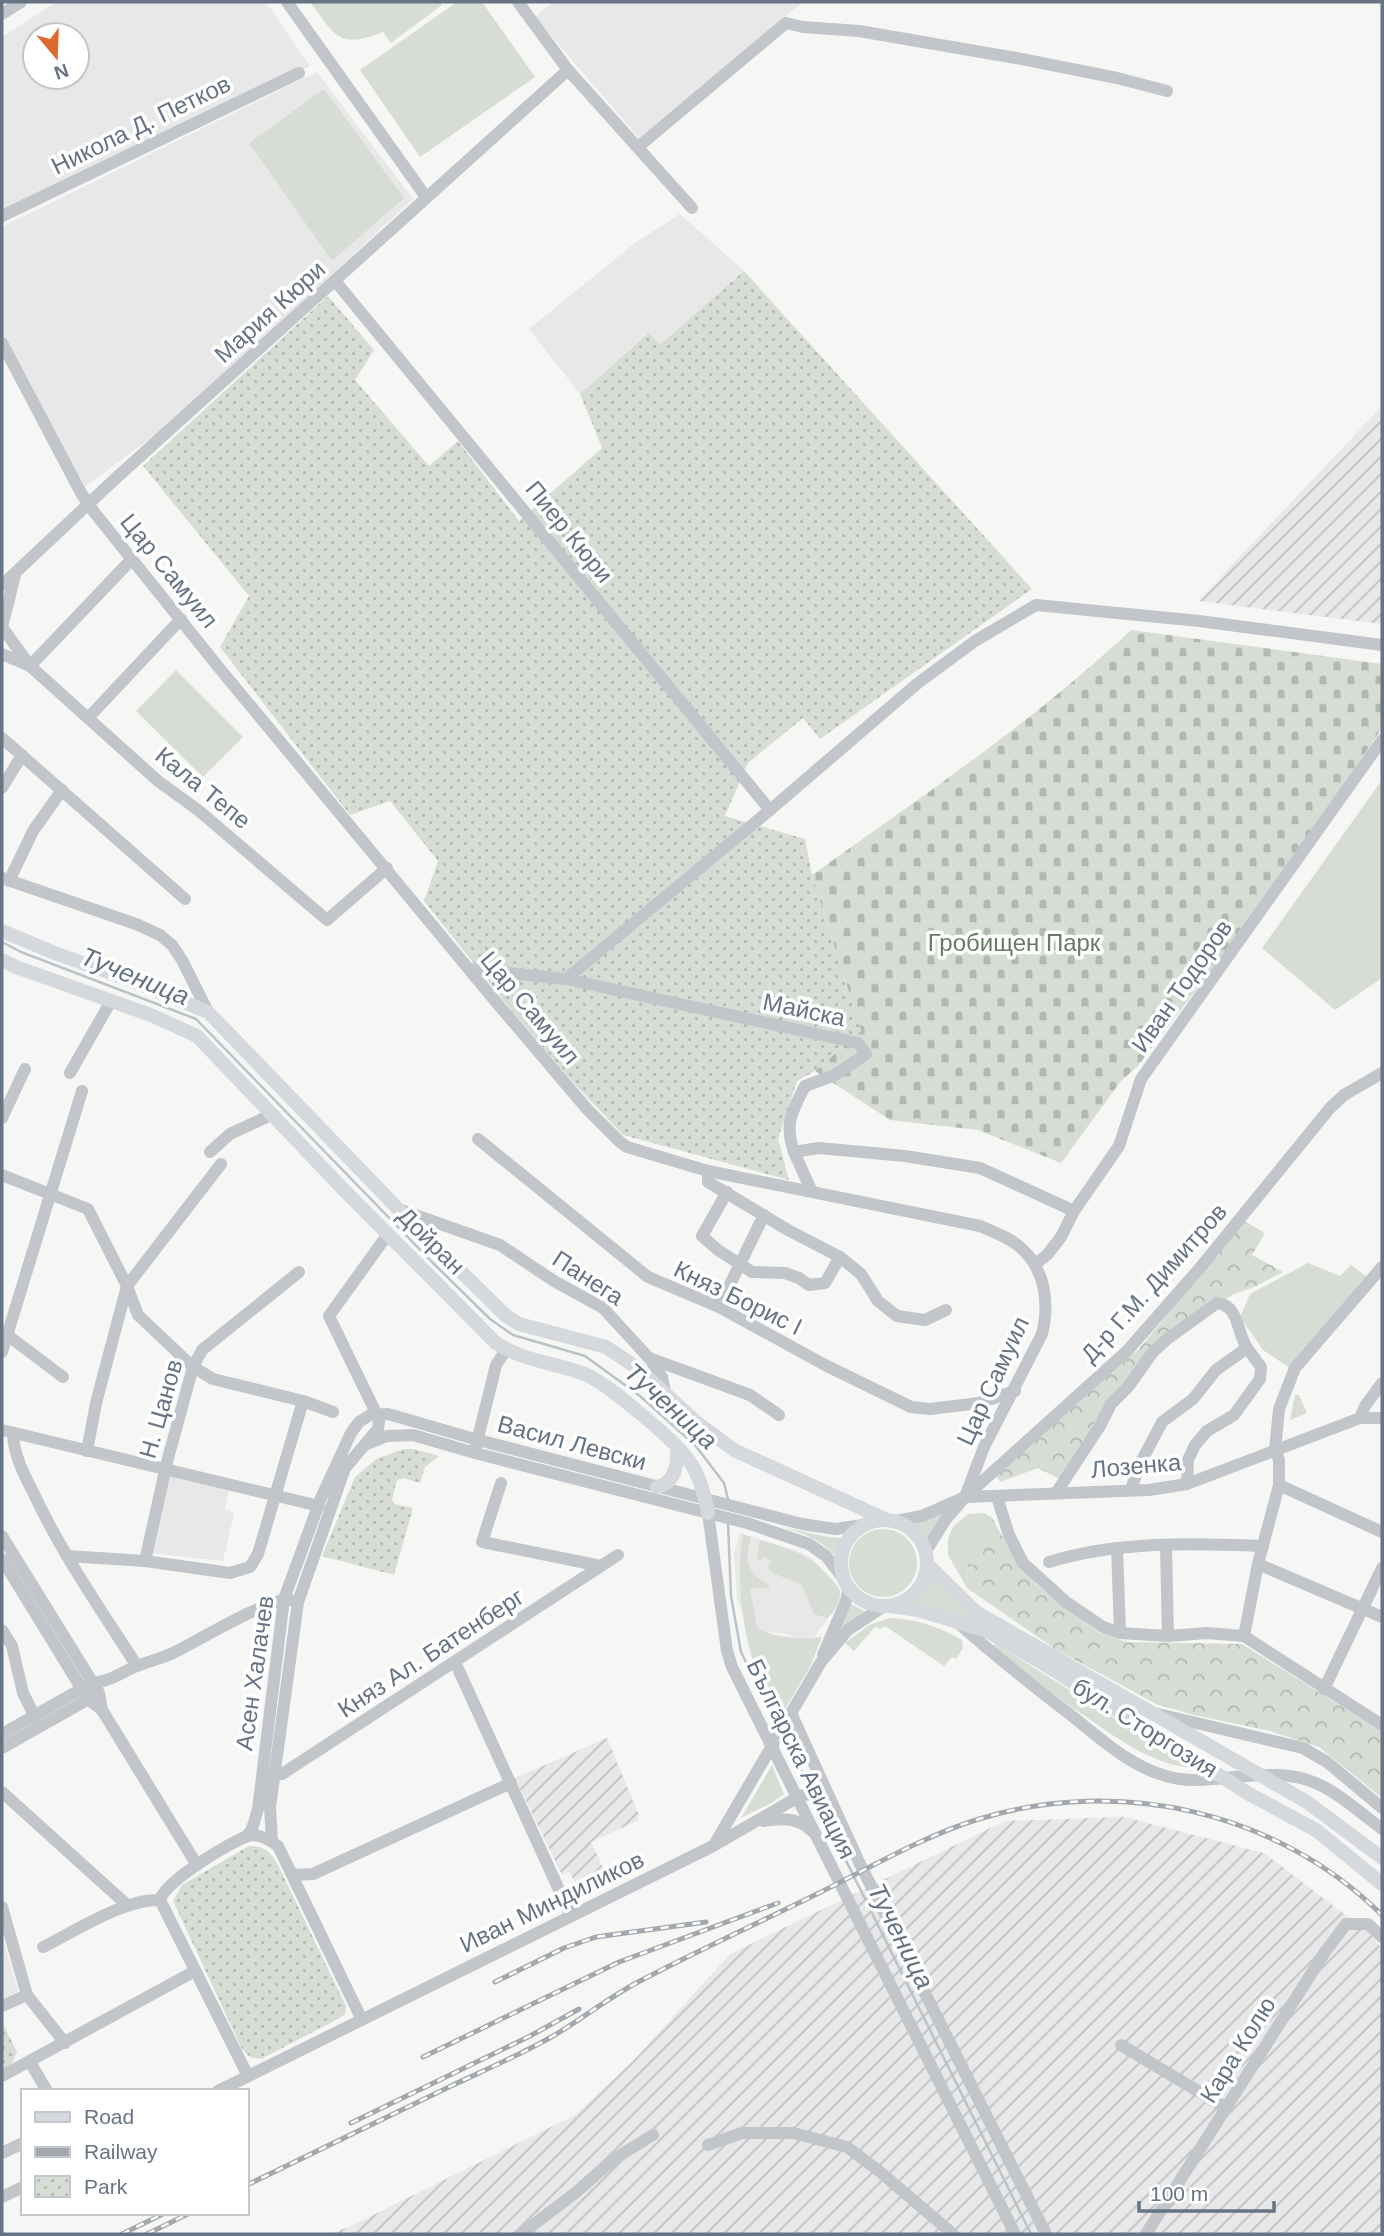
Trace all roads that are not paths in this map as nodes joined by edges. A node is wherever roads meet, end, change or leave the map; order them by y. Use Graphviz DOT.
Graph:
graph roads {
  1 [pos="21,2"];
  2 [pos="287,2"];
  3 [pos="518,2"];
  4 [pos="2,14"];
  5 [pos="568,69"];
  6 [pos="299,73"];
  7 [pos="1167,91"];
  8 [pos="638,147"];
  9 [pos="426,197"];
  10 [pos="692,208"];
  11 [pos="2,216"];
  12 [pos="336,282"];
  13 [pos="2,343"];
  14 [pos="89,504"];
  15 [pos="132,559"];
  16 [pos="15,575"];
  17 [pos="2,585"];
  18 [pos="181,619"];
  19 [pos="2,627"];
  20 [pos="1382,645"];
  21 [pos="2,654"];
  22 [pos="30,666"];
  23 [pos="89,717"];
  24 [pos="2,738"];
  25 [pos="1382,740"];
  26 [pos="22,755"];
  27 [pos="2,788"];
  28 [pos="62,790"];
  29 [pos="770,810"];
  30 [pos="387,868"];
  31 [pos="5,879"];
  32 [pos="185,899"];
  33 [pos="2,931"];
  34 [pos="2,960"];
  35 [pos="470,969"];
  36 [pos="566,979"];
  37 [pos="111,1001"];
  38 [pos="208,1012"];
  39 [pos="25,1069"];
  40 [pos="70,1073"];
  41 [pos="1382,1073"];
  42 [pos="82,1091"];
  43 [pos="271,1115"];
  44 [pos="2,1118"];
  45 [pos="478,1139"];
  46 [pos="210,1152"];
  47 [pos="794,1152"];
  48 [pos="221,1164"];
  49 [pos="708,1171"];
  50 [pos="2,1175"];
  51 [pos="727,1192"];
  52 [pos="812,1192"];
  53 [pos="51,1196"];
  54 [pos="400,1210"];
  55 [pos="1074,1211"];
  56 [pos="764,1215"];
  57 [pos="388,1234"];
  58 [pos="840,1257"];
  59 [pos="741,1263"];
  60 [pos="1035,1264"];
  61 [pos="1382,1269"];
  62 [pos="299,1272"];
  63 [pos="127,1286"];
  64 [pos="719,1307"];
  65 [pos="946,1310"];
  66 [pos="4,1333"];
  67 [pos="1247,1348"];
  68 [pos="506,1350"];
  69 [pos="2,1352"];
  70 [pos="649,1358"];
  71 [pos="193,1367"];
  72 [pos="63,1377"];
  73 [pos="1382,1383"];
  74 [pos="1014,1391"];
  75 [pos="666,1396"];
  76 [pos="303,1401"];
  77 [pos="333,1412"];
  78 [pos="376,1413"];
  79 [pos="779,1415"];
  80 [pos="1360,1418"];
  81 [pos="1382,1418"];
  82 [pos="7,1432"];
  83 [pos="476,1447"];
  84 [pos="677,1447"];
  85 [pos="1275,1450"];
  86 [pos="87,1451"];
  87 [pos="358,1451"];
  88 [pos="165,1468"];
  89 [pos="501,1483"];
  90 [pos="1186,1484"];
  91 [pos="1279,1485"];
  92 [pos="657,1487"];
  93 [pos="1131,1489"];
  94 [pos="1056,1493"];
  95 [pos="274,1495"];
  96 [pos="965,1497"];
  97 [pos="997,1497"];
  98 [pos="319,1506"];
  99 [pos="715,1508"];
  100 [pos="747,1517"];
  101 [pos="891,1520"];
  102 [pos="863,1525"];
  103 [pos="1382,1532"];
  104 [pos="2,1536"];
  105 [pos="1166,1546"];
  106 [pos="1263,1546"];
  107 [pos="1117,1548"];
  108 [pos="618,1555"];
  109 [pos="67,1556"];
  110 [pos="927,1558"];
  111 [pos="2,1559"];
  112 [pos="145,1561"];
  113 [pos="1049,1562"];
  114 [pos="1258,1564"];
  115 [pos="601,1566"];
  116 [pos="1382,1568"];
  117 [pos="846,1584"];
  118 [pos="284,1599"];
  119 [pos="298,1602"];
  120 [pos="888,1606"];
  121 [pos="1364,1608"];
  122 [pos="1382,1617"];
  123 [pos="957,1622"];
  124 [pos="2,1630"];
  125 [pos="1120,1633"];
  126 [pos="1168,1636"];
  127 [pos="1244,1636"];
  128 [pos="455,1662"];
  129 [pos="821,1662"];
  130 [pos="137,1666"];
  131 [pos="93,1689"];
  132 [pos="1324,1689"];
  133 [pos="1147,1711"];
  134 [pos="35,1717"];
  135 [pos="788,1718"];
  136 [pos="1382,1725"];
  137 [pos="2,1734"];
  138 [pos="773,1744"];
  139 [pos="2,1748"];
  140 [pos="268,1774"];
  141 [pos="511,1783"];
  142 [pos="2,1792"];
  143 [pos="800,1796"];
  144 [pos="832,1803"];
  145 [pos="1382,1808"];
  146 [pos="756,1822"];
  147 [pos="1382,1829"];
  148 [pos="247,1836"];
  149 [pos="819,1840"];
  150 [pos="272,1841"];
  151 [pos="713,1846"];
  152 [pos="1382,1858"];
  153 [pos="197,1865"];
  154 [pos="293,1875"];
  155 [pos="1382,1884"];
  156 [pos="160,1900"];
  157 [pos="126,1904"];
  158 [pos="2,1907"];
  159 [pos="571,1916"];
  160 [pos="1382,1937"];
  161 [pos="43,1947"];
  162 [pos="195,1971"];
  163 [pos="27,1995"];
  164 [pos="2,2006"];
  165 [pos="362,2020"];
  166 [pos="65,2043"];
  167 [pos="1121,2045"];
  168 [pos="30,2062"];
  169 [pos="2,2076"];
  170 [pos="248,2076"];
  171 [pos="46,2089"];
  172 [pos="222,2089"];
  173 [pos="1226,2108"];
  174 [pos="653,2135"];
  175 [pos="21,2144"];
  176 [pos="708,2145"];
  177 [pos="2,2153"];
  178 [pos="21,2188"];
  179 [pos="2,2197"];
  180 [pos="1008,2220"];
  181 [pos="521,2234"];
  182 [pos="953,2234"];
  183 [pos="1008,2234"];
  184 [pos="1015,2234"];
  185 [pos="1046,2234"];
  186 [pos="1146,2234"];
  1 -- 4 [label="street"];
  2 -- 9 [label="street"];
  3 -- 5 [label="street"];
  5 -- 8 [label="street"];
  5 -- 9 [label="street, Мария Кюри"];
  6 -- 11 [label="street, Никола Д. Петков"];
  7 -- 8 [label="street"];
  8 -- 10 [label="street"];
  9 -- 12 [label="street, Мария Кюри"];
  12 -- 14 [label="street, Мария Кюри"];
  12 -- 29 [label="street, Пиер Кюри"];
  13 -- 14 [label="street, Цар Самуил"];
  14 -- 15 [label="street, Цар Самуил"];
  14 -- 16 [label="street, Мария Кюри"];
  15 -- 18 [label="street, Цар Самуил"];
  15 -- 22 [label="street"];
  16 -- 17 [label="street, Мария Кюри"];
  16 -- 19 [label="street"];
  18 -- 23 [label="street"];
  18 -- 30 [label="street, Цар Самуил"];
  19 -- 22 [label="street, Кала Тепе"];
  20 -- 29 [label="street"];
  21 -- 22 [label="street"];
  22 -- 23 [label="street, Кала Тепе"];
  23 -- 30 [label="street, Кала Тепе"];
  24 -- 26 [label="street"];
  25 -- 55 [label="street, Иван Тодоров"];
  26 -- 27 [label="street"];
  26 -- 28 [label="street"];
  28 -- 31 [label="street"];
  28 -- 32 [label="street"];
  29 -- 36 [label="street"];
  30 -- 35 [label="street, Цар Самуил"];
  31 -- 38 [label="street"];
  33 -- 38 [label="main road, Дойран"];
  34 -- 37 [label="main road, Дойран"];
  35 -- 36 [label="street, Майска"];
  35 -- 49 [label="street, Цар Самуил"];
  36 -- 47 [label="street, Майска"];
  37 -- 40 [label="street"];
  37 -- 43 [label="main road, Дойран"];
  38 -- 54 [label="main road, Дойран"];
  39 -- 44 [label="street"];
  41 -- 96 [label="street, Д-р Г.М. Димитров"];
  42 -- 53 [label="street"];
  43 -- 46 [label="street"];
  43 -- 57 [label="main road, Дойран"];
  45 -- 64 [label="street, Княз Борис I"];
  47 -- 52 [label="street"];
  47 -- 55 [label="street"];
  48 -- 63 [label="street"];
  49 -- 51 [label="street"];
  49 -- 52 [label="street, Цар Самуил"];
  50 -- 53 [label="street"];
  51 -- 56 [label="street"];
  51 -- 59 [label="street"];
  52 -- 60 [label="street, Цар Самуил"];
  53 -- 63 [label="street"];
  53 -- 66 [label="street"];
  54 -- 70 [label="street, Панега"];
  54 -- 75 [label="main road, Дойран"];
  55 -- 60 [label="street, Иван Тодоров"];
  56 -- 58 [label="street"];
  56 -- 59 [label="street"];
  57 -- 68 [label="main road, Дойран"];
  57 -- 78 [label="street"];
  58 -- 59 [label="street"];
  58 -- 65 [label="street"];
  59 -- 64 [label="street"];
  60 -- 74 [label="street, Цар Самуил"];
  61 -- 85 [label="street"];
  62 -- 71 [label="street, Н. Цанов"];
  63 -- 71 [label="street"];
  63 -- 86 [label="street"];
  64 -- 74 [label="street, Княз Борис I"];
  66 -- 69 [label="street"];
  66 -- 72 [label="street"];
  67 -- 90 [label="street"];
  67 -- 93 [label="street"];
  67 -- 94 [label="street"];
  68 -- 83 [label="street"];
  68 -- 84 [label="main road, Дойран"];
  70 -- 75 [label="street"];
  70 -- 79 [label="street, Панега"];
  71 -- 76 [label="street"];
  71 -- 88 [label="street, Н. Цанов"];
  73 -- 80 [label="street"];
  74 -- 96 [label="street, Цар Самуил"];
  75 -- 101 [label="main road, Дойран"];
  76 -- 77 [label="street"];
  76 -- 95 [label="street"];
  78 -- 83 [label="street, Васил Левски"];
  78 -- 87 [label="street, Асен Халачев"];
  78 -- 98 [label="street, Асен Халачев"];
  80 -- 81 [label="street, Лозенка"];
  80 -- 85 [label="street, Лозенка"];
  82 -- 86 [label="street"];
  82 -- 109 [label="street"];
  83 -- 87 [label="street, Васил Левски"];
  83 -- 92 [label="street, Васил Левски"];
  83 -- 99 [label="street, Васил Левски"];
  84 -- 92 [label="main road"];
  84 -- 99 [label="main road, Дойран"];
  85 -- 90 [label="street, Лозенка"];
  85 -- 91 [label="street"];
  86 -- 88 [label="street"];
  87 -- 119 [label="street, Асен Халачев"];
  88 -- 95 [label="street"];
  88 -- 112 [label="street, Н. Цанов"];
  89 -- 115 [label="street"];
  90 -- 93 [label="street, Лозенка"];
  91 -- 103 [label="street"];
  91 -- 106 [label="street"];
  92 -- 99 [label="street, Васил Левски"];
  93 -- 94 [label="street, Лозенка"];
  94 -- 97 [label="street, Лозенка"];
  95 -- 98 [label="street"];
  95 -- 112 [label="street"];
  96 -- 97 [label="street, Лозенка"];
  96 -- 101 [label="street"];
  96 -- 110 [label="street, Д-р Г.М. Димитров"];
  97 -- 125 [label="street"];
  98 -- 118 [label="street, Асен Халачев"];
  99 -- 100 [label="street, Васил Левски"];
  99 -- 138 [label="street, Българска Авиация"];
  100 -- 102 [label="street, Васил Левски"];
  100 -- 117 [label="street, Васил Левски"];
  101 -- 102 [label="main road"];
  101 -- 110 [label="main road"];
  102 -- 117 [label="main road"];
  104 -- 131 [label="street"];
  105 -- 106 [label="street"];
  105 -- 107 [label="street"];
  105 -- 126 [label="street"];
  106 -- 114 [label="street"];
  107 -- 113 [label="street"];
  107 -- 125 [label="street"];
  108 -- 115 [label="street, Княз Ал. Батенберг"];
  109 -- 112 [label="street"];
  109 -- 130 [label="street"];
  110 -- 120 [label="main road"];
  110 -- 133 [label="main road, бул. Сторгозия"];
  111 -- 131 [label="street"];
  114 -- 121 [label="street"];
  114 -- 127 [label="street"];
  115 -- 128 [label="street, Княз Ал. Батенберг"];
  116 -- 121 [label="street"];
  117 -- 120 [label="main road"];
  117 -- 129 [label="street"];
  118 -- 119 [label="street"];
  118 -- 130 [label="street"];
  118 -- 140 [label="street, Асен Халачев"];
  119 -- 140 [label="street, Асен Халачев"];
  120 -- 123 [label="main road, бул. Сторгозия"];
  120 -- 129 [label="street"];
  121 -- 122 [label="street"];
  121 -- 132 [label="street"];
  123 -- 147 [label="street"];
  123 -- 155 [label="main road, бул. Сторгозия"];
  124 -- 134 [label="street"];
  125 -- 126 [label="street"];
  126 -- 127 [label="street"];
  127 -- 132 [label="street"];
  128 -- 140 [label="street, Княз Ал. Батенберг"];
  128 -- 141 [label="street"];
  129 -- 135 [label="street"];
  130 -- 131 [label="street"];
  131 -- 134 [label="street"];
  131 -- 139 [label="street"];
  131 -- 153 [label="street"];
  132 -- 136 [label="street"];
  133 -- 145 [label="street"];
  133 -- 152 [label="main road, бул. Сторгозия"];
  134 -- 137 [label="street"];
  135 -- 138 [label="street"];
  135 -- 144 [label="street, Българска Авиация"];
  138 -- 143 [label="street, Българска Авиация"];
  138 -- 151 [label="street"];
  140 -- 148 [label="street, Асен Халачев"];
  140 -- 150 [label="street, Асен Халачев"];
  141 -- 154 [label="street"];
  141 -- 159 [label="street"];
  142 -- 157 [label="street"];
  143 -- 144 [label="street, Иван Миндиликов"];
  143 -- 146 [label="street, Иван Миндиликов"];
  143 -- 149 [label="street, Българска Авиация"];
  144 -- 185 [label="street, Българска Авиация"];
  146 -- 149 [label="street"];
  146 -- 151 [label="street, Иван Миндиликов"];
  148 -- 150 [label="street"];
  148 -- 153 [label="street"];
  149 -- 180 [label="street, Българска Авиация"];
  150 -- 154 [label="street"];
  151 -- 159 [label="street, Иван Миндиликов"];
  153 -- 156 [label="street"];
  154 -- 165 [label="street"];
  156 -- 157 [label="street"];
  156 -- 162 [label="street"];
  157 -- 161 [label="street"];
  158 -- 163 [label="street"];
  159 -- 165 [label="street, Иван Миндиликов"];
  160 -- 173 [label="street, Кара Колю"];
  162 -- 166 [label="street"];
  162 -- 170 [label="street"];
  163 -- 164 [label="street"];
  163 -- 166 [label="street"];
  165 -- 170 [label="street, Иван Миндиликов"];
  166 -- 168 [label="street"];
  167 -- 173 [label="street"];
  168 -- 169 [label="street"];
  168 -- 171 [label="street"];
  170 -- 172 [label="street, Иван Миндиликов"];
  173 -- 186 [label="street, Кара Колю"];
  174 -- 181 [label="street"];
  175 -- 177 [label="street"];
  176 -- 182 [label="street"];
  178 -- 179 [label="street"];
  180 -- 183 [label="street"];
  180 -- 184 [label="street, Българска Авиация"];
}
